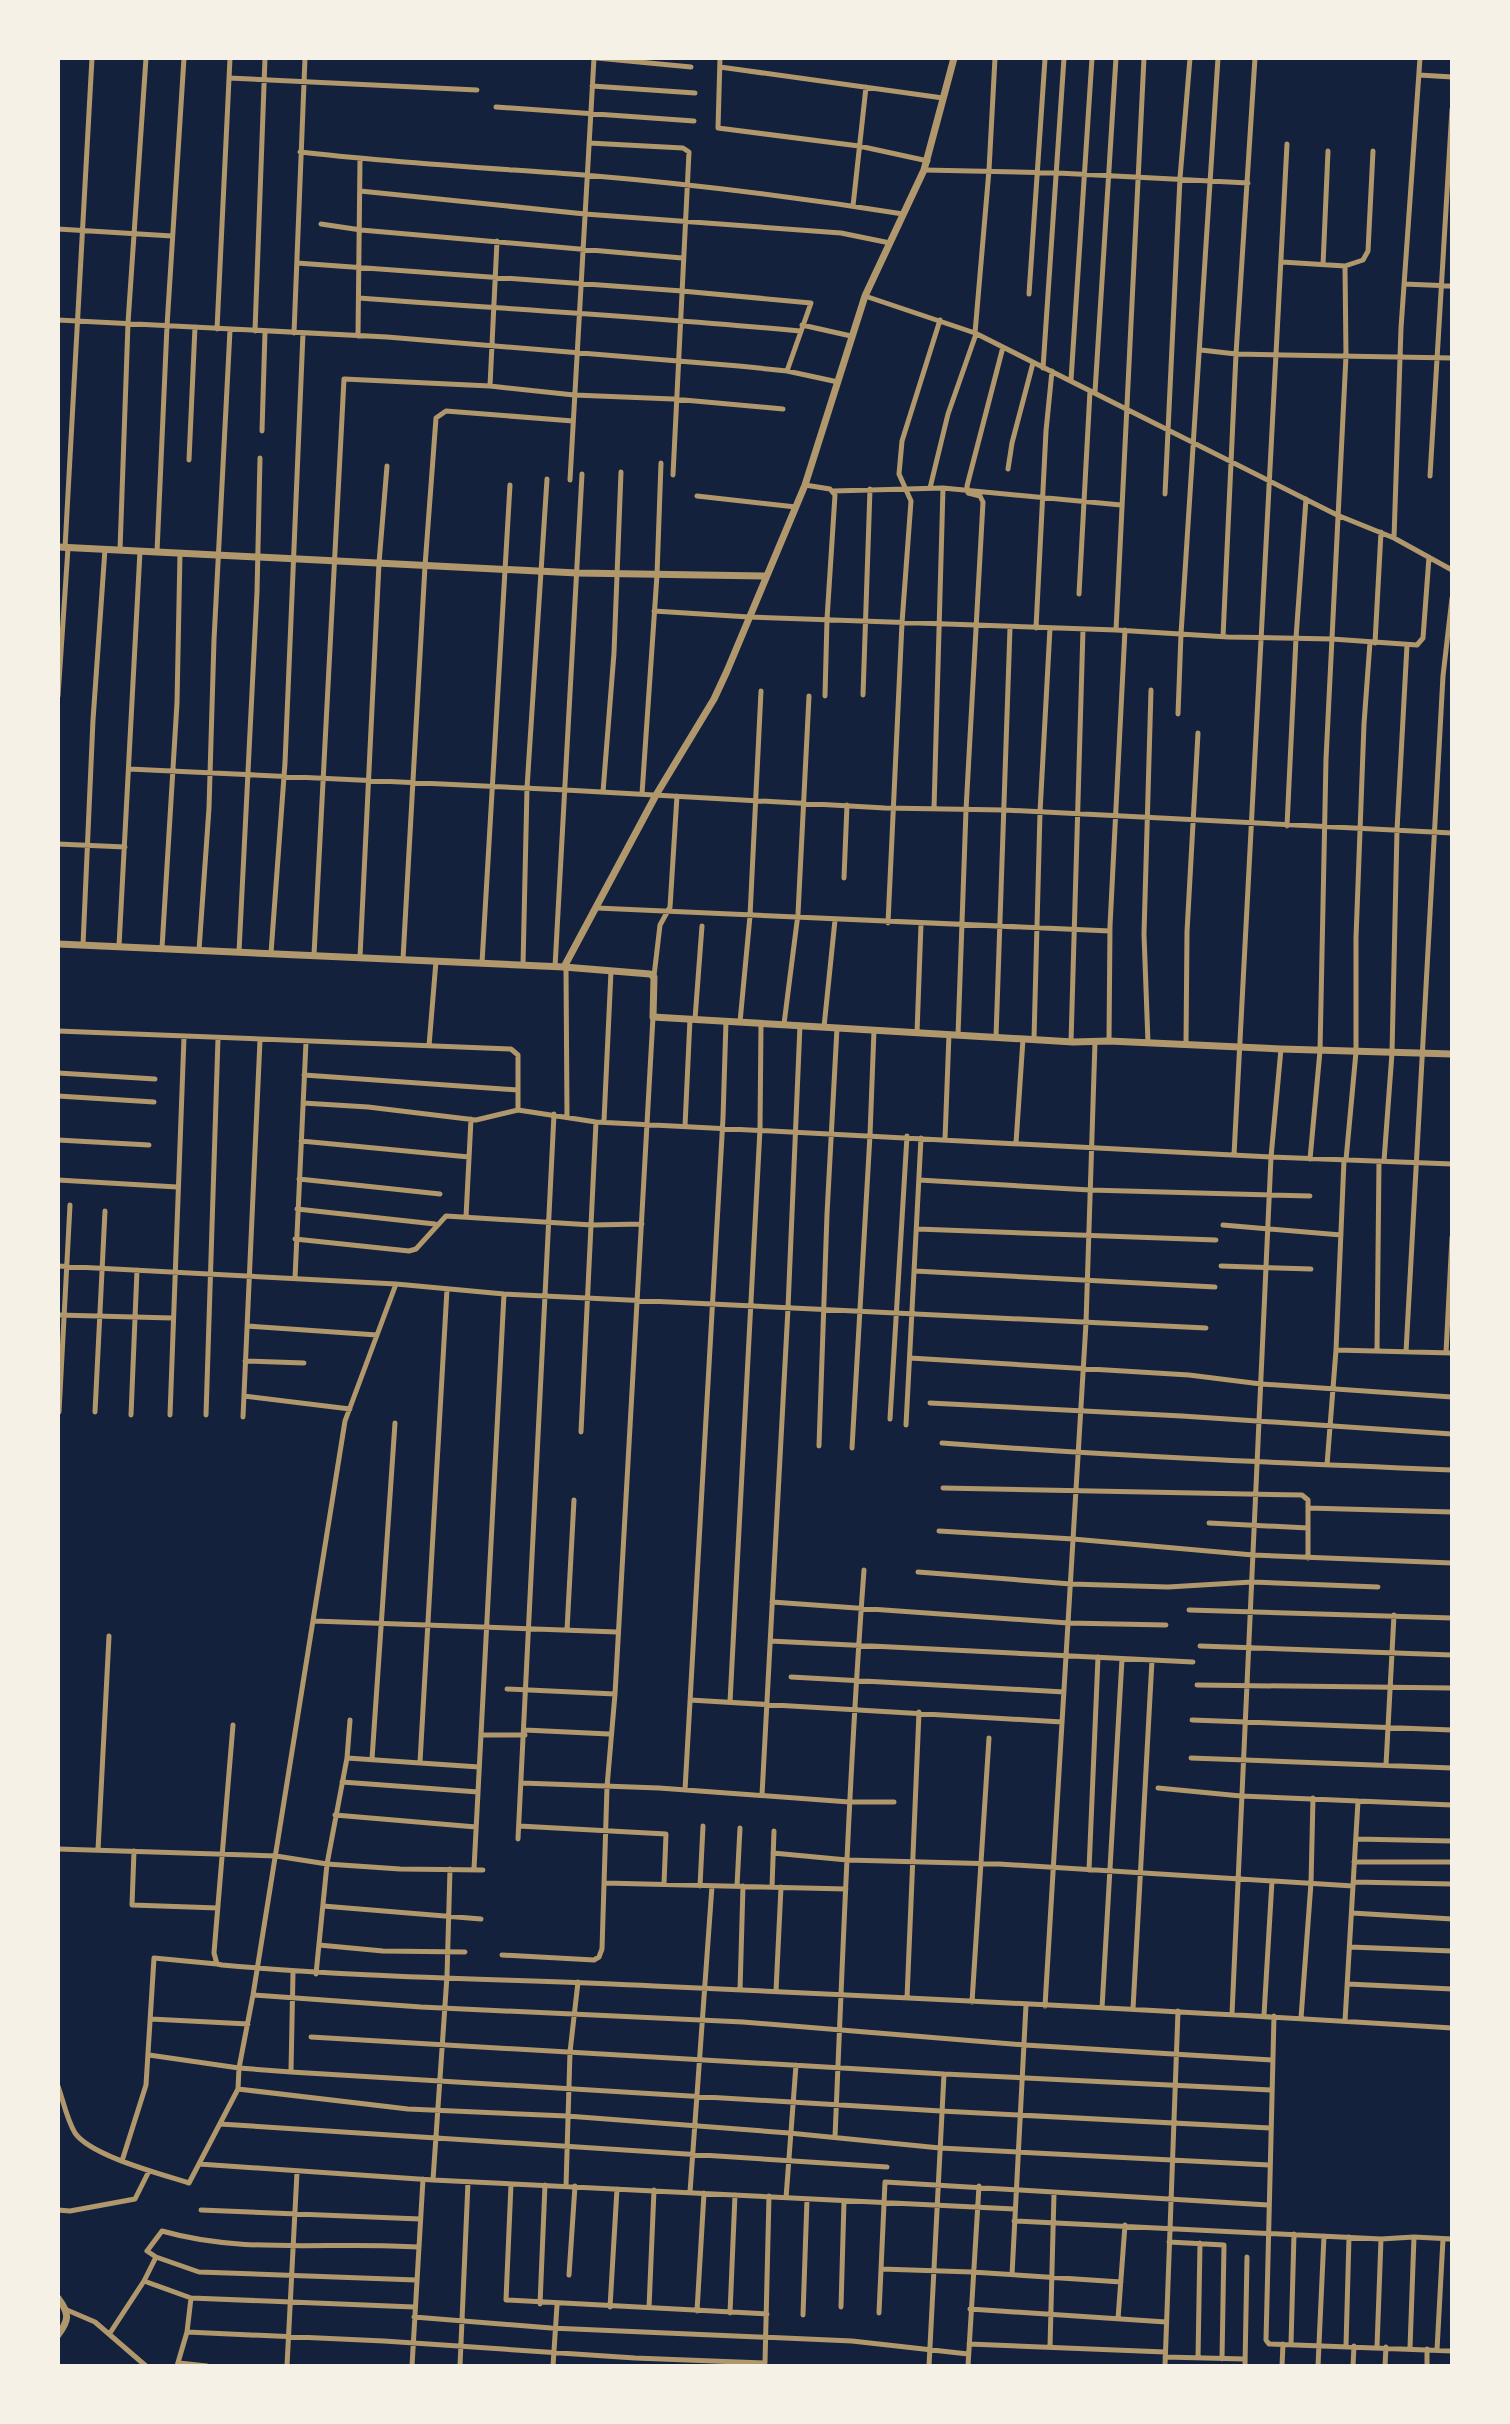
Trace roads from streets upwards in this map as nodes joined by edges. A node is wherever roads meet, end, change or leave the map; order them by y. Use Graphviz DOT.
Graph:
graph roads {
  1 [pos="92,58"];
  2 [pos="146,58"];
  3 [pos="184,58"];
  4 [pos="230,58"];
  5 [pos="265,58"];
  6 [pos="305,58"];
  7 [pos="595,58"];
  8 [pos="720,58"];
  9 [pos="954,58"];
  10 [pos="995,58"];
  11 [pos="1064,58"];
  12 [pos="1092,58"];
  13 [pos="1116,58"];
  14 [pos="1144,58"];
  15 [pos="1190,58"];
  16 [pos="1218,58"];
  17 [pos="1255,58"];
  18 [pos="1420,58"];
  19 [pos="1045,59"];
  20 [pos="691,67"];
  21 [pos="720,67"];
  22 [pos="1419,75"];
  23 [pos="1452,77"];
  24 [pos="229,78"];
  25 [pos="264,79"];
  26 [pos="304,80"];
  27 [pos="592,86"];
  28 [pos="866,87"];
  29 [pos="477,90"];
  30 [pos="695,93"];
  31 [pos="944,98"];
  32 [pos="496,107"];
  33 [pos="1452,109"];
  34 [pos="590,115"];
  35 [pos="694,121"];
  36 [pos="589,143"];
  37 [pos="1287,144"];
  38 [pos="859,146"];
  39 [pos="1328,151"];
  40 [pos="1373,151"];
  41 [pos="300,152"];
  42 [pos="360,159"];
  43 [pos="928,161"];
  44 [pos="924,170"];
  45 [pos="989,170"];
  46 [pos="1037,172"];
  47 [pos="1058,173"];
  48 [pos="1087,174"];
  49 [pos="1108,175"];
  50 [pos="587,176"];
  51 [pos="1137,176"];
  52 [pos="1180,178"];
  53 [pos="1211,180"];
  54 [pos="1248,183"];
  55 [pos="687,186"];
  56 [pos="360,191"];
  57 [pos="853,206"];
  58 [pos="585,214"];
  59 [pos="903,214"];
  60 [pos="684,220"];
  61 [pos="321,224"];
  62 [pos="58,229"];
  63 [pos="361,230"];
  64 [pos="82,232"];
  65 [pos="133,234"];
  66 [pos="172,236"];
  67 [pos="497,241"];
  68 [pos="890,243"];
  69 [pos="583,249"];
  70 [pos="682,258"];
  71 [pos="1282,262"];
  72 [pos="297,263"];
  73 [pos="1323,265"];
  74 [pos="359,266"];
  75 [pos="1345,266"];
  76 [pos="495,277"];
  77 [pos="581,283"];
  78 [pos="1404,284"];
  79 [pos="1442,286"];
  80 [pos="1452,286"];
  81 [pos="682,291"];
  82 [pos="1029,294"];
  83 [pos="865,296"];
  84 [pos="359,298"];
  85 [pos="493,308"];
  86 [pos="578,315"];
  87 [pos="58,320"];
  88 [pos="681,320"];
  89 [pos="940,320"];
  90 [pos="76,321"];
  91 [pos="128,323"];
  92 [pos="167,326"];
  93 [pos="195,327"];
  94 [pos="801,328"];
  95 [pos="217,329"];
  96 [pos="230,330"];
  97 [pos="255,331"];
  98 [pos="265,332"];
  99 [pos="294,333"];
  100 [pos="303,333"];
  101 [pos="975,333"];
  102 [pos="358,336"];
  103 [pos="851,336"];
  104 [pos="492,347"];
  105 [pos="1003,347"];
  106 [pos="1201,350"];
  107 [pos="576,353"];
  108 [pos="1236,354"];
  109 [pos="1277,354"];
  110 [pos="1346,356"];
  111 [pos="1400,357"];
  112 [pos="1452,358"];
  113 [pos="1437,359"];
  114 [pos="679,361"];
  115 [pos="1033,363"];
  116 [pos="1043,368"];
  117 [pos="787,371"];
  118 [pos="1052,371"];
  119 [pos="1071,380"];
  120 [pos="838,382"];
  121 [pos="490,386"];
  122 [pos="1093,391"];
  123 [pos="574,395"];
  124 [pos="676,399"];
  125 [pos="783,409"];
  126 [pos="1126,411"];
  127 [pos="573,421"];
  128 [pos="262,431"];
  129 [pos="1169,431"];
  130 [pos="1195,445"];
  131 [pos="260,458"];
  132 [pos="189,460"];
  133 [pos="661,463"];
  134 [pos="1232,463"];
  135 [pos="387,466"];
  136 [pos="1008,469"];
  137 [pos="621,472"];
  138 [pos="582,474"];
  139 [pos="673,475"];
  140 [pos="1430,476"];
  141 [pos="547,479"];
  142 [pos="570,480"];
  143 [pos="1269,480"];
  144 [pos="510,485"];
  145 [pos="805,485"];
  146 [pos="930,488"];
  147 [pos="943,488"];
  148 [pos="870,489"];
  149 [pos="907,489"];
  150 [pos="967,490"];
  151 [pos="833,491"];
  152 [pos="1165,494"];
  153 [pos="697,496"];
  154 [pos="1043,499"];
  155 [pos="1306,499"];
  156 [pos="1084,500"];
  157 [pos="1121,505"];
  158 [pos="796,507"];
  159 [pos="1337,515"];
  160 [pos="1381,532"];
  161 [pos="1394,538"];
  162 [pos="63,547"];
  163 [pos="105,549"];
  164 [pos="120,550"];
  165 [pos="140,551"];
  166 [pos="157,552"];
  167 [pos="180,553"];
  168 [pos="220,554"];
  169 [pos="257,557"];
  170 [pos="1429,557"];
  171 [pos="294,559"];
  172 [pos="337,561"];
  173 [pos="379,563"];
  174 [pos="425,566"];
  175 [pos="505,569"];
  176 [pos="1452,570"];
  177 [pos="542,571"];
  178 [pos="577,573"];
  179 [pos="615,574"];
  180 [pos="657,575"];
  181 [pos="766,576"];
  182 [pos="1079,594"];
  183 [pos="1452,598"];
  184 [pos="654,611"];
  185 [pos="749,617"];
  186 [pos="827,619"];
  187 [pos="865,621"];
  188 [pos="902,623"];
  189 [pos="939,624"];
  190 [pos="976,626"];
  191 [pos="1010,628"];
  192 [pos="1036,628"];
  193 [pos="1050,628"];
  194 [pos="1083,629"];
  195 [pos="1116,630"];
  196 [pos="1125,630"];
  197 [pos="1181,634"];
  198 [pos="1223,637"];
  199 [pos="1259,638"];
  200 [pos="1296,638"];
  201 [pos="1332,639"];
  202 [pos="1373,643"];
  203 [pos="1407,645"];
  204 [pos="1151,690"];
  205 [pos="761,691"];
  206 [pos="863,695"];
  207 [pos="58,696"];
  208 [pos="809,696"];
  209 [pos="825,696"];
  210 [pos="1178,714"];
  211 [pos="1198,733"];
  212 [pos="129,769"];
  213 [pos="173,771"];
  214 [pos="211,773"];
  215 [pos="247,775"];
  216 [pos="284,776"];
  217 [pos="323,780"];
  218 [pos="368,781"];
  219 [pos="412,783"];
  220 [pos="491,787"];
  221 [pos="527,788"];
  222 [pos="566,790"];
  223 [pos="603,792"];
  224 [pos="642,794"];
  225 [pos="656,795"];
  226 [pos="677,796"];
  227 [pos="757,801"];
  228 [pos="804,803"];
  229 [pos="847,805"];
  230 [pos="893,808"];
  231 [pos="934,809"];
  232 [pos="966,810"];
  233 [pos="1004,810"];
  234 [pos="1040,812"];
  235 [pos="1076,814"];
  236 [pos="1116,816"];
  237 [pos="1146,818"];
  238 [pos="1193,820"];
  239 [pos="1252,823"];
  240 [pos="1287,826"];
  241 [pos="1324,828"];
  242 [pos="1360,830"];
  243 [pos="1397,830"];
  244 [pos="1434,831"];
  245 [pos="1452,833"];
  246 [pos="58,844"];
  247 [pos="87,845"];
  248 [pos="125,847"];
  249 [pos="844,878"];
  250 [pos="597,908"];
  251 [pos="670,912"];
  252 [pos="750,916"];
  253 [pos="797,918"];
  254 [pos="835,920"];
  255 [pos="888,923"];
  256 [pos="921,924"];
  257 [pos="702,926"];
  258 [pos="963,926"];
  259 [pos="1001,927"];
  260 [pos="1038,929"];
  261 [pos="1074,930"];
  262 [pos="1110,931"];
  263 [pos="58,944"];
  264 [pos="83,945"];
  265 [pos="119,946"];
  266 [pos="162,948"];
  267 [pos="199,950"];
  268 [pos="239,952"];
  269 [pos="271,953"];
  270 [pos="314,955"];
  271 [pos="360,957"];
  272 [pos="403,959"];
  273 [pos="436,961"];
  274 [pos="482,963"];
  275 [pos="523,965"];
  276 [pos="562,967"];
  277 [pos="611,971"];
  278 [pos="654,977"];
  279 [pos="653,1017"];
  280 [pos="692,1019"];
  281 [pos="726,1021"];
  282 [pos="740,1022"];
  283 [pos="761,1023"];
  284 [pos="784,1024"];
  285 [pos="800,1025"];
  286 [pos="824,1027"];
  287 [pos="837,1028"];
  288 [pos="874,1029"];
  289 [pos="58,1031"];
  290 [pos="917,1033"];
  291 [pos="953,1035"];
  292 [pos="184,1037"];
  293 [pos="996,1037"];
  294 [pos="218,1038"];
  295 [pos="1023,1039"];
  296 [pos="1034,1039"];
  297 [pos="260,1040"];
  298 [pos="1095,1041"];
  299 [pos="1109,1041"];
  300 [pos="306,1042"];
  301 [pos="1071,1042"];
  302 [pos="1148,1043"];
  303 [pos="1186,1044"];
  304 [pos="429,1046"];
  305 [pos="1239,1047"];
  306 [pos="1281,1049"];
  307 [pos="1320,1051"];
  308 [pos="1356,1052"];
  309 [pos="1392,1053"];
  310 [pos="1424,1053"];
  311 [pos="1452,1054"];
  312 [pos="58,1073"];
  313 [pos="304,1075"];
  314 [pos="155,1079"];
  315 [pos="517,1090"];
  316 [pos="58,1096"];
  317 [pos="154,1102"];
  318 [pos="303,1103"];
  319 [pos="518,1110"];
  320 [pos="554,1114"];
  321 [pos="567,1117"];
  322 [pos="471,1119"];
  323 [pos="604,1121"];
  324 [pos="596,1122"];
  325 [pos="647,1124"];
  326 [pos="685,1126"];
  327 [pos="723,1127"];
  328 [pos="760,1129"];
  329 [pos="797,1130"];
  330 [pos="831,1132"];
  331 [pos="870,1135"];
  332 [pos="907,1136"];
  333 [pos="921,1138"];
  334 [pos="945,1139"];
  335 [pos="58,1140"];
  336 [pos="301,1141"];
  337 [pos="1016,1143"];
  338 [pos="149,1145"];
  339 [pos="1092,1147"];
  340 [pos="1234,1155"];
  341 [pos="469,1157"];
  342 [pos="1271,1157"];
  343 [pos="1310,1159"];
  344 [pos="1345,1160"];
  345 [pos="1381,1161"];
  346 [pos="1417,1162"];
  347 [pos="1452,1164"];
  348 [pos="299,1179"];
  349 [pos="58,1180"];
  350 [pos="919,1180"];
  351 [pos="177,1187"];
  352 [pos="1090,1190"];
  353 [pos="440,1194"];
  354 [pos="1269,1194"];
  355 [pos="1310,1196"];
  356 [pos="70,1205"];
  357 [pos="297,1209"];
  358 [pos="105,1211"];
  359 [pos="466,1217"];
  360 [pos="549,1222"];
  361 [pos="436,1224"];
  362 [pos="642,1224"];
  363 [pos="592,1225"];
  364 [pos="1223,1225"];
  365 [pos="1268,1228"];
  366 [pos="917,1229"];
  367 [pos="1089,1235"];
  368 [pos="1341,1235"];
  369 [pos="1452,1237"];
  370 [pos="295,1239"];
  371 [pos="1216,1240"];
  372 [pos="58,1266"];
  373 [pos="1221,1266"];
  374 [pos="67,1267"];
  375 [pos="1266,1267"];
  376 [pos="102,1268"];
  377 [pos="1311,1269"];
  378 [pos="137,1270"];
  379 [pos="915,1271"];
  380 [pos="173,1272"];
  381 [pos="212,1274"];
  382 [pos="250,1276"];
  383 [pos="295,1278"];
  384 [pos="1088,1280"];
  385 [pos="396,1284"];
  386 [pos="1215,1287"];
  387 [pos="447,1289"];
  388 [pos="504,1294"];
  389 [pos="546,1296"];
  390 [pos="589,1299"];
  391 [pos="638,1301"];
  392 [pos="713,1305"];
  393 [pos="751,1306"];
  394 [pos="788,1308"];
  395 [pos="825,1310"];
  396 [pos="859,1312"];
  397 [pos="898,1314"];
  398 [pos="912,1314"];
  399 [pos="61,1315"];
  400 [pos="100,1316"];
  401 [pos="136,1317"];
  402 [pos="172,1318"];
  403 [pos="1086,1323"];
  404 [pos="247,1326"];
  405 [pos="1206,1328"];
  406 [pos="377,1335"];
  407 [pos="1336,1350"];
  408 [pos="1377,1351"];
  409 [pos="1406,1352"];
  410 [pos="1449,1353"];
  411 [pos="910,1358"];
  412 [pos="245,1361"];
  413 [pos="304,1363"];
  414 [pos="1083,1370"];
  415 [pos="1261,1384"];
  416 [pos="1332,1389"];
  417 [pos="244,1396"];
  418 [pos="1452,1397"];
  419 [pos="930,1403"];
  420 [pos="350,1409"];
  421 [pos="1081,1411"];
  422 [pos="59,1412"];
  423 [pos="95,1412"];
  424 [pos="131,1415"];
  425 [pos="170,1415"];
  426 [pos="206,1415"];
  427 [pos="243,1417"];
  428 [pos="890,1419"];
  429 [pos="1258,1422"];
  430 [pos="395,1423"];
  431 [pos="906,1425"];
  432 [pos="1329,1428"];
  433 [pos="581,1432"];
  434 [pos="1452,1434"];
  435 [pos="942,1443"];
  436 [pos="819,1446"];
  437 [pos="852,1448"];
  438 [pos="1078,1454"];
  439 [pos="1256,1460"];
  440 [pos="1327,1465"];
  441 [pos="1452,1470"];
  442 [pos="943,1488"];
  443 [pos="1076,1492"];
  444 [pos="1254,1496"];
  445 [pos="574,1500"];
  446 [pos="1308,1508"];
  447 [pos="1452,1512"];
  448 [pos="1209,1523"];
  449 [pos="1254,1525"];
  450 [pos="1308,1528"];
  451 [pos="939,1531"];
  452 [pos="1073,1539"];
  453 [pos="1253,1555"];
  454 [pos="1308,1558"];
  455 [pos="1452,1563"];
  456 [pos="864,1570"];
  457 [pos="918,1572"];
  458 [pos="1252,1582"];
  459 [pos="1071,1584"];
  460 [pos="1378,1587"];
  461 [pos="772,1602"];
  462 [pos="861,1609"];
  463 [pos="1189,1610"];
  464 [pos="1251,1611"];
  465 [pos="1394,1615"];
  466 [pos="1452,1618"];
  467 [pos="314,1621"];
  468 [pos="380,1623"];
  469 [pos="1068,1623"];
  470 [pos="427,1625"];
  471 [pos="1166,1625"];
  472 [pos="487,1627"];
  473 [pos="529,1628"];
  474 [pos="567,1630"];
  475 [pos="617,1632"];
  476 [pos="109,1636"];
  477 [pos="770,1641"];
  478 [pos="859,1646"];
  479 [pos="1200,1646"];
  480 [pos="1249,1647"];
  481 [pos="1393,1653"];
  482 [pos="1452,1655"];
  483 [pos="1066,1656"];
  484 [pos="1098,1657"];
  485 [pos="1122,1659"];
  486 [pos="1152,1660"];
  487 [pos="1193,1662"];
  488 [pos="791,1677"];
  489 [pos="856,1682"];
  490 [pos="1197,1685"];
  491 [pos="1247,1686"];
  492 [pos="1391,1687"];
  493 [pos="1452,1688"];
  494 [pos="507,1689"];
  495 [pos="527,1690"];
  496 [pos="1064,1692"];
  497 [pos="615,1694"];
  498 [pos="690,1700"];
  499 [pos="730,1702"];
  500 [pos="767,1703"];
  501 [pos="854,1708"];
  502 [pos="919,1712"];
  503 [pos="350,1720"];
  504 [pos="1192,1720"];
  505 [pos="1062,1722"];
  506 [pos="1245,1724"];
  507 [pos="233,1725"];
  508 [pos="1388,1728"];
  509 [pos="1452,1730"];
  510 [pos="525,1732"];
  511 [pos="609,1734"];
  512 [pos="481,1735"];
  513 [pos="989,1738"];
  514 [pos="347,1758"];
  515 [pos="1191,1758"];
  516 [pos="372,1759"];
  517 [pos="1243,1759"];
  518 [pos="420,1762"];
  519 [pos="1386,1765"];
  520 [pos="479,1767"];
  521 [pos="1452,1768"];
  522 [pos="342,1782"];
  523 [pos="522,1783"];
  524 [pos="607,1787"];
  525 [pos="1158,1788"];
  526 [pos="685,1790"];
  527 [pos="478,1792"];
  528 [pos="762,1795"];
  529 [pos="1241,1796"];
  530 [pos="1313,1798"];
  531 [pos="1358,1801"];
  532 [pos="849,1802"];
  533 [pos="894,1802"];
  534 [pos="1452,1805"];
  535 [pos="335,1815"];
  536 [pos="519,1826"];
  537 [pos="703,1826"];
  538 [pos="476,1827"];
  539 [pos="740,1828"];
  540 [pos="607,1830"];
  541 [pos="774,1831"];
  542 [pos="518,1839"];
  543 [pos="1356,1839"];
  544 [pos="1452,1841"];
  545 [pos="58,1849"];
  546 [pos="98,1850"];
  547 [pos="134,1851"];
  548 [pos="773,1853"];
  549 [pos="222,1854"];
  550 [pos="276,1856"];
  551 [pos="847,1860"];
  552 [pos="911,1862"];
  553 [pos="1354,1862"];
  554 [pos="1452,1862"];
  555 [pos="327,1864"];
  556 [pos="980,1864"];
  557 [pos="1054,1867"];
  558 [pos="450,1869"];
  559 [pos="474,1869"];
  560 [pos="483,1870"];
  561 [pos="1089,1870"];
  562 [pos="1109,1872"];
  563 [pos="1141,1874"];
  564 [pos="1236,1879"];
  565 [pos="1272,1881"];
  566 [pos="605,1883"];
  567 [pos="1311,1883"];
  568 [pos="664,1884"];
  569 [pos="1353,1884"];
  570 [pos="1452,1884"];
  571 [pos="700,1886"];
  572 [pos="712,1886"];
  573 [pos="740,1886"];
  574 [pos="772,1887"];
  575 [pos="781,1887"];
  576 [pos="846,1889"];
  577 [pos="323,1906"];
  578 [pos="218,1908"];
  579 [pos="1352,1913"];
  580 [pos="449,1915"];
  581 [pos="481,1919"];
  582 [pos="1452,1919"];
  583 [pos="319,1945"];
  584 [pos="1350,1947"];
  585 [pos="1452,1951"];
  586 [pos="447,1952"];
  587 [pos="465,1952"];
  588 [pos="502,1955"];
  589 [pos="217,1964"];
  590 [pos="258,1968"];
  591 [pos="293,1972"];
  592 [pos="316,1974"];
  593 [pos="447,1976"];
  594 [pos="578,1982"];
  595 [pos="1348,1984"];
  596 [pos="706,1988"];
  597 [pos="1452,1989"];
  598 [pos="740,1990"];
  599 [pos="776,1991"];
  600 [pos="842,1994"];
  601 [pos="253,1995"];
  602 [pos="292,1998"];
  603 [pos="907,1998"];
  604 [pos="972,2002"];
  605 [pos="1026,2005"];
  606 [pos="1045,2006"];
  607 [pos="444,2008"];
  608 [pos="1102,2008"];
  609 [pos="1133,2009"];
  610 [pos="1178,2011"];
  611 [pos="574,2014"];
  612 [pos="1232,2014"];
  613 [pos="1264,2015"];
  614 [pos="1274,2016"];
  615 [pos="1301,2018"];
  616 [pos="151,2019"];
  617 [pos="703,2020"];
  618 [pos="1345,2021"];
  619 [pos="248,2024"];
  620 [pos="1452,2028"];
  621 [pos="840,2030"];
  622 [pos="311,2037"];
  623 [pos="442,2044"];
  624 [pos="1025,2045"];
  625 [pos="570,2052"];
  626 [pos="1177,2053"];
  627 [pos="149,2055"];
  628 [pos="699,2060"];
  629 [pos="1272,2060"];
  630 [pos="796,2065"];
  631 [pos="239,2068"];
  632 [pos="839,2068"];
  633 [pos="291,2072"];
  634 [pos="944,2074"];
  635 [pos="1023,2078"];
  636 [pos="440,2080"];
  637 [pos="58,2086"];
  638 [pos="1175,2086"];
  639 [pos="238,2089"];
  640 [pos="569,2089"];
  641 [pos="1271,2090"];
  642 [pos="697,2095"];
  643 [pos="794,2101"];
  644 [pos="836,2104"];
  645 [pos="438,2110"];
  646 [pos="941,2111"];
  647 [pos="1021,2114"];
  648 [pos="567,2116"];
  649 [pos="1174,2122"];
  650 [pos="220,2124"];
  651 [pos="695,2125"];
  652 [pos="1270,2128"];
  653 [pos="791,2133"];
  654 [pos="835,2137"];
  655 [pos="436,2139"];
  656 [pos="567,2146"];
  657 [pos="940,2148"];
  658 [pos="1017,2151"];
  659 [pos="693,2153"];
  660 [pos="788,2159"];
  661 [pos="122,2161"];
  662 [pos="1172,2161"];
  663 [pos="199,2164"];
  664 [pos="1269,2165"];
  665 [pos="887,2167"];
  666 [pos="150,2170"];
  667 [pos="297,2172"];
  668 [pos="423,2179"];
  669 [pos="433,2180"];
  670 [pos="468,2182"];
  671 [pos="511,2184"];
  672 [pos="938,2184"];
  673 [pos="545,2185"];
  674 [pos="566,2186"];
  675 [pos="575,2186"];
  676 [pos="979,2186"];
  677 [pos="617,2189"];
  678 [pos="654,2190"];
  679 [pos="1015,2190"];
  680 [pos="690,2192"];
  681 [pos="1054,2192"];
  682 [pos="704,2193"];
  683 [pos="735,2195"];
  684 [pos="769,2196"];
  685 [pos="786,2198"];
  686 [pos="807,2199"];
  687 [pos="1170,2199"];
  688 [pos="844,2201"];
  689 [pos="883,2203"];
  690 [pos="937,2205"];
  691 [pos="1268,2205"];
  692 [pos="978,2206"];
  693 [pos="1014,2209"];
  694 [pos="58,2210"];
  695 [pos="201,2210"];
  696 [pos="295,2215"];
  697 [pos="420,2219"];
  698 [pos="1014,2221"];
  699 [pos="1054,2222"];
  700 [pos="1125,2225"];
  701 [pos="1169,2228"];
  702 [pos="1268,2232"];
  703 [pos="1294,2234"];
  704 [pos="1324,2236"];
  705 [pos="1349,2237"];
  706 [pos="1414,2237"];
  707 [pos="1381,2239"];
  708 [pos="1443,2239"];
  709 [pos="1452,2239"];
  710 [pos="1169,2242"];
  711 [pos="1200,2243"];
  712 [pos="293,2246"];
  713 [pos="418,2247"];
  714 [pos="156,2257"];
  715 [pos="1247,2257"];
  716 [pos="881,2269"];
  717 [pos="933,2272"];
  718 [pos="972,2272"];
  719 [pos="291,2275"];
  720 [pos="569,2275"];
  721 [pos="1012,2275"];
  722 [pos="1052,2277"];
  723 [pos="416,2280"];
  724 [pos="144,2281"];
  725 [pos="1121,2282"];
  726 [pos="58,2298"];
  727 [pos="191,2298"];
  728 [pos="289,2304"];
  729 [pos="540,2304"];
  730 [pos="557,2305"];
  731 [pos="414,2307"];
  732 [pos="610,2307"];
  733 [pos="841,2307"];
  734 [pos="649,2308"];
  735 [pos="970,2309"];
  736 [pos="67,2310"];
  737 [pos="697,2311"];
  738 [pos="730,2313"];
  739 [pos="879,2313"];
  740 [pos="767,2314"];
  741 [pos="803,2315"];
  742 [pos="1051,2315"];
  743 [pos="414,2317"];
  744 [pos="1118,2319"];
  745 [pos="462,2320"];
  746 [pos="1166,2322"];
  747 [pos="555,2328"];
  748 [pos="187,2332"];
  749 [pos="110,2333"];
  750 [pos="58,2335"];
  751 [pos="287,2338"];
  752 [pos="766,2339"];
  753 [pos="413,2344"];
  754 [pos="969,2344"];
  755 [pos="1283,2344"];
  756 [pos="1291,2344"];
  757 [pos="1319,2345"];
  758 [pos="1346,2346"];
  759 [pos="1354,2346"];
  760 [pos="1050,2347"];
  761 [pos="1377,2347"];
  762 [pos="1386,2347"];
  763 [pos="460,2348"];
  764 [pos="1410,2348"];
  765 [pos="1427,2349"];
  766 [pos="1437,2350"];
  767 [pos="930,2351"];
  768 [pos="1452,2351"];
  769 [pos="553,2354"];
  770 [pos="968,2354"];
  771 [pos="1165,2355"];
  772 [pos="1198,2358"];
  773 [pos="1222,2359"];
  774 [pos="1245,2363"];
  775 [pos="765,2364"];
  776 [pos="180,2365"];
  777 [pos="146,2366"];
  778 [pos="207,2366"];
  779 [pos="287,2366"];
  780 [pos="412,2366"];
  781 [pos="460,2366"];
  782 [pos="553,2366"];
  783 [pos="929,2366"];
  784 [pos="968,2366"];
  785 [pos="1165,2366"];
  786 [pos="1282,2366"];
  787 [pos="1318,2366"];
  788 [pos="1353,2366"];
  789 [pos="1385,2366"];
  790 [pos="1427,2366"];
  1 -- 64 [label="street"];
  2 -- 65 [label="street"];
  3 -- 66 [label="street"];
  4 -- 24 [label="street"];
  5 -- 25 [label="street"];
  6 -- 26 [label="street"];
  7 -- 20 [label="street"];
  7 -- 27 [label="street"];
  8 -- 21 [label="street"];
  9 -- 31 [label="street"];
  10 -- 45 [label="street"];
  11 -- 47 [label="street"];
  12 -- 48 [label="street"];
  13 -- 49 [label="street"];
  14 -- 51 [label="street"];
  15 -- 52 [label="street"];
  16 -- 53 [label="street"];
  17 -- 54 [label="street"];
  18 -- 22 [label="street"];
  19 -- 46 [label="street"];
  21 -- 28 [label="street"];
  21 -- 38 [label="street"];
  22 -- 23 [label="street"];
  22 -- 78 [label="street"];
  24 -- 25 [label="street"];
  24 -- 95 [label="street"];
  25 -- 26 [label="street"];
  25 -- 97 [label="street"];
  26 -- 29 [label="street"];
  26 -- 41 [label="street"];
  27 -- 30 [label="street"];
  27 -- 34 [label="street"];
  28 -- 31 [label="street"];
  28 -- 38 [label="street"];
  31 -- 43 [label="street"];
  32 -- 34 [label="street"];
  33 -- 79 [label="street"];
  34 -- 35 [label="street"];
  34 -- 36 [label="street"];
  36 -- 50 [label="street"];
  36 -- 55 [label="street"];
  37 -- 71 [label="street"];
  38 -- 43 [label="street"];
  38 -- 57 [label="street"];
  39 -- 73 [label="street"];
  40 -- 75 [label="street"];
  41 -- 42 [label="street"];
  41 -- 72 [label="street"];
  42 -- 50 [label="street"];
  42 -- 56 [label="street"];
  43 -- 44 [label="street"];
  44 -- 45 [label="street"];
  44 -- 59 [label="street"];
  45 -- 46 [label="street"];
  45 -- 101 [label="street"];
  46 -- 47 [label="street"];
  46 -- 82 [label="street"];
  47 -- 48 [label="street"];
  47 -- 116 [label="street"];
  48 -- 49 [label="street"];
  48 -- 119 [label="street"];
  49 -- 51 [label="street"];
  49 -- 122 [label="street"];
  50 -- 55 [label="street"];
  50 -- 58 [label="street"];
  51 -- 52 [label="street"];
  51 -- 126 [label="street"];
  52 -- 53 [label="street"];
  52 -- 129 [label="street"];
  53 -- 54 [label="street"];
  53 -- 106 [label="street"];
  54 -- 108 [label="street"];
  55 -- 57 [label="street"];
  55 -- 60 [label="street"];
  56 -- 58 [label="street"];
  56 -- 63 [label="street"];
  57 -- 59 [label="street"];
  58 -- 60 [label="street"];
  58 -- 69 [label="street"];
  59 -- 68 [label="street"];
  60 -- 68 [label="street"];
  60 -- 70 [label="street"];
  61 -- 63 [label="street"];
  62 -- 64 [label="street"];
  63 -- 67 [label="street"];
  63 -- 74 [label="street"];
  64 -- 65 [label="street"];
  64 -- 90 [label="street"];
  65 -- 66 [label="street"];
  65 -- 91 [label="street"];
  66 -- 92 [label="street"];
  67 -- 69 [label="street"];
  67 -- 76 [label="street"];
  68 -- 83 [label="street"];
  69 -- 70 [label="street"];
  69 -- 77 [label="street"];
  70 -- 81 [label="street"];
  71 -- 73 [label="street"];
  71 -- 109 [label="street"];
  72 -- 74 [label="street"];
  72 -- 99 [label="street"];
  73 -- 75 [label="street"];
  74 -- 76 [label="street"];
  74 -- 84 [label="street"];
  75 -- 110 [label="street"];
  76 -- 77 [label="street"];
  76 -- 85 [label="street"];
  77 -- 81 [label="street"];
  77 -- 86 [label="street"];
  78 -- 79 [label="street"];
  78 -- 111 [label="street"];
  79 -- 80 [label="street"];
  79 -- 113 [label="street"];
  81 -- 88 [label="street"];
  81 -- 94 [label="street"];
  83 -- 89 [label="street"];
  83 -- 103 [label="street"];
  84 -- 85 [label="street"];
  84 -- 102 [label="street"];
  85 -- 86 [label="street"];
  85 -- 104 [label="street"];
  86 -- 88 [label="street"];
  86 -- 107 [label="street"];
  87 -- 90 [label="street"];
  88 -- 94 [label="street"];
  88 -- 114 [label="street"];
  89 -- 101 [label="street"];
  89 -- 149 [label="street"];
  90 -- 91 [label="street"];
  90 -- 162 [label="street"];
  91 -- 92 [label="street"];
  91 -- 164 [label="street"];
  92 -- 93 [label="street"];
  92 -- 166 [label="street"];
  93 -- 95 [label="street"];
  93 -- 132 [label="street"];
  94 -- 103 [label="street"];
  94 -- 117 [label="street"];
  95 -- 96 [label="street"];
  96 -- 97 [label="street"];
  96 -- 168 [label="street"];
  97 -- 98 [label="street"];
  98 -- 99 [label="street"];
  98 -- 128 [label="street"];
  99 -- 100 [label="street"];
  100 -- 102 [label="street"];
  100 -- 171 [label="street"];
  101 -- 105 [label="street"];
  101 -- 146 [label="street"];
  102 -- 104 [label="street"];
  103 -- 120 [label="street"];
  104 -- 107 [label="street"];
  104 -- 121 [label="street"];
  105 -- 115 [label="street"];
  105 -- 150 [label="street"];
  106 -- 108 [label="street"];
  106 -- 130 [label="street"];
  107 -- 114 [label="street"];
  107 -- 123 [label="street"];
  108 -- 109 [label="street"];
  108 -- 134 [label="street"];
  109 -- 110 [label="street"];
  109 -- 143 [label="street"];
  110 -- 111 [label="street"];
  110 -- 159 [label="street"];
  111 -- 113 [label="street"];
  111 -- 161 [label="street"];
  112 -- 113 [label="street"];
  113 -- 140 [label="street"];
  114 -- 117 [label="street"];
  114 -- 124 [label="street"];
  115 -- 116 [label="street"];
  115 -- 136 [label="street"];
  116 -- 118 [label="street"];
  117 -- 120 [label="street"];
  118 -- 119 [label="street"];
  118 -- 154 [label="street"];
  119 -- 122 [label="street"];
  120 -- 145 [label="street"];
  121 -- 123 [label="street"];
  121 -- 172 [label="street"];
  122 -- 126 [label="street"];
  122 -- 156 [label="street"];
  123 -- 124 [label="street"];
  123 -- 127 [label="street"];
  124 -- 125 [label="street"];
  124 -- 139 [label="street"];
  126 -- 129 [label="street"];
  126 -- 157 [label="street"];
  127 -- 142 [label="street"];
  127 -- 174 [label="street"];
  129 -- 130 [label="street"];
  129 -- 152 [label="street"];
  130 -- 134 [label="street"];
  130 -- 197 [label="street"];
  131 -- 169 [label="street"];
  133 -- 180 [label="street"];
  134 -- 143 [label="street"];
  134 -- 198 [label="street"];
  135 -- 173 [label="street"];
  137 -- 179 [label="street"];
  138 -- 178 [label="street"];
  141 -- 177 [label="street"];
  143 -- 155 [label="street"];
  143 -- 199 [label="street"];
  144 -- 175 [label="street"];
  145 -- 151 [label="street"];
  145 -- 158 [label="street"];
  146 -- 147 [label="street"];
  146 -- 149 [label="street"];
  147 -- 150 [label="street"];
  147 -- 189 [label="street"];
  148 -- 149 [label="street"];
  148 -- 151 [label="street"];
  148 -- 187 [label="street"];
  149 -- 188 [label="street"];
  150 -- 154 [label="street"];
  150 -- 190 [label="street"];
  151 -- 186 [label="street"];
  153 -- 158 [label="street"];
  154 -- 156 [label="street"];
  154 -- 192 [label="street"];
  155 -- 159 [label="street"];
  155 -- 200 [label="street"];
  156 -- 157 [label="street"];
  156 -- 182 [label="street"];
  157 -- 195 [label="street"];
  158 -- 181 [label="street"];
  159 -- 160 [label="street"];
  159 -- 201 [label="street"];
  160 -- 161 [label="street"];
  160 -- 202 [label="street"];
  161 -- 170 [label="street"];
  162 -- 163 [label="street"];
  162 -- 207 [label="street"];
  163 -- 164 [label="street"];
  163 -- 247 [label="street"];
  164 -- 165 [label="street"];
  165 -- 166 [label="street"];
  165 -- 212 [label="street"];
  166 -- 167 [label="street"];
  167 -- 168 [label="street"];
  167 -- 213 [label="street"];
  168 -- 169 [label="street"];
  168 -- 214 [label="street"];
  169 -- 171 [label="street"];
  169 -- 215 [label="street"];
  170 -- 176 [label="street"];
  170 -- 203 [label="street"];
  171 -- 172 [label="street"];
  171 -- 216 [label="street"];
  172 -- 173 [label="street"];
  172 -- 217 [label="street"];
  173 -- 174 [label="street"];
  173 -- 218 [label="street"];
  174 -- 175 [label="street"];
  174 -- 219 [label="street"];
  175 -- 177 [label="street"];
  175 -- 220 [label="street"];
  177 -- 178 [label="street"];
  177 -- 221 [label="street"];
  178 -- 179 [label="street"];
  178 -- 222 [label="street"];
  179 -- 180 [label="street"];
  179 -- 223 [label="street"];
  180 -- 181 [label="street"];
  180 -- 184 [label="street"];
  181 -- 185 [label="street"];
  183 -- 244 [label="street"];
  184 -- 185 [label="street"];
  184 -- 224 [label="street"];
  185 -- 186 [label="street"];
  185 -- 225 [label="street"];
  186 -- 187 [label="street"];
  186 -- 209 [label="street"];
  187 -- 188 [label="street"];
  187 -- 206 [label="street"];
  188 -- 189 [label="street"];
  188 -- 230 [label="street"];
  189 -- 190 [label="street"];
  189 -- 231 [label="street"];
  190 -- 191 [label="street"];
  190 -- 232 [label="street"];
  191 -- 192 [label="street"];
  191 -- 233 [label="street"];
  192 -- 193 [label="street"];
  193 -- 194 [label="street"];
  193 -- 234 [label="street"];
  194 -- 195 [label="street"];
  194 -- 235 [label="street"];
  195 -- 196 [label="street"];
  196 -- 197 [label="street"];
  196 -- 236 [label="street"];
  197 -- 198 [label="street"];
  197 -- 210 [label="street"];
  198 -- 199 [label="street"];
  199 -- 200 [label="street"];
  199 -- 239 [label="street"];
  200 -- 201 [label="street"];
  200 -- 240 [label="street"];
  201 -- 202 [label="street"];
  201 -- 241 [label="street"];
  202 -- 203 [label="street"];
  202 -- 242 [label="street"];
  203 -- 243 [label="street"];
  204 -- 237 [label="street"];
  205 -- 227 [label="street"];
  208 -- 228 [label="street"];
  211 -- 238 [label="street"];
  212 -- 213 [label="street"];
  212 -- 248 [label="street"];
  213 -- 214 [label="street"];
  213 -- 266 [label="street"];
  214 -- 215 [label="street"];
  214 -- 267 [label="street"];
  215 -- 216 [label="street"];
  215 -- 268 [label="street"];
  216 -- 217 [label="street"];
  216 -- 269 [label="street"];
  217 -- 218 [label="street"];
  217 -- 270 [label="street"];
  218 -- 219 [label="street"];
  218 -- 271 [label="street"];
  219 -- 220 [label="street"];
  219 -- 272 [label="street"];
  220 -- 221 [label="street"];
  220 -- 274 [label="street"];
  221 -- 222 [label="street"];
  221 -- 275 [label="street"];
  222 -- 223 [label="street"];
  222 -- 276 [label="street"];
  223 -- 224 [label="street"];
  224 -- 225 [label="street"];
  225 -- 226 [label="street"];
  225 -- 250 [label="street"];
  226 -- 227 [label="street"];
  226 -- 251 [label="street"];
  227 -- 228 [label="street"];
  227 -- 252 [label="street"];
  228 -- 229 [label="street"];
  228 -- 253 [label="street"];
  229 -- 230 [label="street"];
  229 -- 249 [label="street"];
  230 -- 231 [label="street"];
  230 -- 255 [label="street"];
  231 -- 232 [label="street"];
  232 -- 233 [label="street"];
  232 -- 258 [label="street"];
  233 -- 234 [label="street"];
  233 -- 259 [label="street"];
  234 -- 235 [label="street"];
  234 -- 260 [label="street"];
  235 -- 236 [label="street"];
  235 -- 261 [label="street"];
  236 -- 237 [label="street"];
  236 -- 262 [label="street"];
  237 -- 238 [label="street"];
  237 -- 302 [label="street"];
  238 -- 239 [label="street"];
  238 -- 303 [label="street"];
  239 -- 240 [label="street"];
  239 -- 305 [label="street"];
  240 -- 241 [label="street"];
  241 -- 242 [label="street"];
  241 -- 307 [label="street"];
  242 -- 243 [label="street"];
  242 -- 308 [label="street"];
  243 -- 244 [label="street"];
  243 -- 309 [label="street"];
  244 -- 245 [label="street"];
  244 -- 310 [label="street"];
  246 -- 247 [label="street"];
  247 -- 248 [label="street"];
  247 -- 264 [label="street"];
  248 -- 265 [label="street"];
  250 -- 251 [label="street"];
  250 -- 276 [label="street"];
  251 -- 252 [label="street"];
  251 -- 278 [label="street"];
  252 -- 253 [label="street"];
  252 -- 282 [label="street"];
  253 -- 254 [label="street"];
  253 -- 284 [label="street"];
  254 -- 255 [label="street"];
  254 -- 286 [label="street"];
  255 -- 256 [label="street"];
  256 -- 258 [label="street"];
  256 -- 290 [label="street"];
  257 -- 280 [label="street"];
  258 -- 259 [label="street"];
  258 -- 291 [label="street"];
  259 -- 260 [label="street"];
  259 -- 293 [label="street"];
  260 -- 261 [label="street"];
  260 -- 296 [label="street"];
  261 -- 262 [label="street"];
  261 -- 301 [label="street"];
  262 -- 299 [label="street"];
  263 -- 264 [label="street"];
  264 -- 265 [label="street"];
  265 -- 266 [label="street"];
  266 -- 267 [label="street"];
  267 -- 268 [label="street"];
  268 -- 269 [label="street"];
  269 -- 270 [label="street"];
  270 -- 271 [label="street"];
  271 -- 272 [label="street"];
  272 -- 273 [label="street"];
  273 -- 274 [label="street"];
  273 -- 304 [label="street"];
  274 -- 275 [label="street"];
  275 -- 276 [label="street"];
  276 -- 277 [label="street"];
  276 -- 321 [label="street"];
  277 -- 278 [label="street"];
  277 -- 323 [label="street"];
  278 -- 279 [label="street"];
  279 -- 280 [label="street"];
  279 -- 325 [label="street"];
  280 -- 281 [label="street"];
  280 -- 326 [label="street"];
  281 -- 282 [label="street"];
  281 -- 327 [label="street"];
  282 -- 283 [label="street"];
  283 -- 284 [label="street"];
  283 -- 328 [label="street"];
  284 -- 285 [label="street"];
  285 -- 286 [label="street"];
  285 -- 329 [label="street"];
  286 -- 287 [label="street"];
  287 -- 288 [label="street"];
  287 -- 330 [label="street"];
  288 -- 290 [label="street"];
  288 -- 331 [label="street"];
  289 -- 292 [label="street"];
  290 -- 291 [label="street"];
  291 -- 293 [label="street"];
  291 -- 334 [label="street"];
  292 -- 294 [label="street"];
  292 -- 351 [label="street"];
  293 -- 295 [label="street"];
  294 -- 297 [label="street"];
  294 -- 381 [label="street"];
  295 -- 296 [label="street"];
  295 -- 337 [label="street"];
  296 -- 301 [label="street"];
  297 -- 300 [label="street"];
  297 -- 382 [label="street"];
  298 -- 299 [label="street"];
  298 -- 301 [label="street"];
  298 -- 339 [label="street"];
  299 -- 302 [label="street"];
  300 -- 304 [label="street"];
  300 -- 313 [label="street"];
  302 -- 303 [label="street"];
  303 -- 305 [label="street"];
  304 -- 315 [label="street"];
  305 -- 306 [label="street"];
  305 -- 340 [label="street"];
  306 -- 307 [label="street"];
  306 -- 342 [label="street"];
  307 -- 308 [label="street"];
  307 -- 343 [label="street"];
  308 -- 309 [label="street"];
  308 -- 344 [label="street"];
  309 -- 310 [label="street"];
  309 -- 345 [label="street"];
  310 -- 311 [label="street"];
  310 -- 346 [label="street"];
  312 -- 314 [label="street"];
  313 -- 315 [label="street"];
  313 -- 318 [label="street"];
  315 -- 319 [label="street"];
  316 -- 317 [label="street"];
  318 -- 322 [label="street"];
  318 -- 336 [label="street"];
  319 -- 320 [label="street"];
  319 -- 322 [label="street"];
  320 -- 321 [label="street"];
  320 -- 360 [label="street"];
  321 -- 324 [label="street"];
  322 -- 341 [label="street"];
  323 -- 324 [label="street"];
  323 -- 325 [label="street"];
  324 -- 363 [label="street"];
  325 -- 326 [label="street"];
  325 -- 362 [label="street"];
  326 -- 327 [label="street"];
  327 -- 328 [label="street"];
  327 -- 392 [label="street"];
  328 -- 329 [label="street"];
  328 -- 393 [label="street"];
  329 -- 330 [label="street"];
  329 -- 394 [label="street"];
  330 -- 331 [label="street"];
  330 -- 395 [label="street"];
  331 -- 332 [label="street"];
  331 -- 396 [label="street"];
  332 -- 333 [label="street"];
  332 -- 397 [label="street"];
  333 -- 334 [label="street"];
  333 -- 350 [label="street"];
  334 -- 337 [label="street"];
  335 -- 338 [label="street"];
  336 -- 341 [label="street"];
  336 -- 348 [label="street"];
  337 -- 339 [label="street"];
  339 -- 340 [label="street"];
  339 -- 352 [label="street"];
  340 -- 342 [label="street"];
  341 -- 359 [label="street"];
  342 -- 343 [label="street"];
  342 -- 354 [label="street"];
  343 -- 344 [label="street"];
  344 -- 345 [label="street"];
  344 -- 368 [label="street"];
  345 -- 346 [label="street"];
  345 -- 408 [label="street"];
  346 -- 347 [label="street"];
  346 -- 409 [label="street"];
  348 -- 353 [label="street"];
  348 -- 357 [label="street"];
  349 -- 351 [label="street"];
  350 -- 352 [label="street"];
  350 -- 366 [label="street"];
  351 -- 380 [label="street"];
  352 -- 354 [label="street"];
  352 -- 367 [label="street"];
  354 -- 355 [label="street"];
  354 -- 365 [label="street"];
  356 -- 374 [label="street"];
  357 -- 361 [label="street"];
  357 -- 370 [label="street"];
  358 -- 376 [label="street"];
  359 -- 360 [label="street"];
  359 -- 361 [label="street"];
  360 -- 363 [label="street"];
  360 -- 389 [label="street"];
  361 -- 370 [label="street"];
  362 -- 363 [label="street"];
  362 -- 391 [label="street"];
  363 -- 390 [label="street"];
  364 -- 365 [label="street"];
  365 -- 368 [label="street"];
  365 -- 375 [label="street"];
  366 -- 367 [label="street"];
  366 -- 379 [label="street"];
  367 -- 371 [label="street"];
  367 -- 384 [label="street"];
  368 -- 407 [label="street"];
  369 -- 410 [label="street"];
  370 -- 383 [label="street"];
  372 -- 374 [label="street"];
  373 -- 375 [label="street"];
  374 -- 376 [label="street"];
  374 -- 399 [label="street"];
  375 -- 377 [label="street"];
  375 -- 415 [label="street"];
  376 -- 378 [label="street"];
  376 -- 400 [label="street"];
  378 -- 380 [label="street"];
  378 -- 401 [label="street"];
  379 -- 384 [label="street"];
  379 -- 398 [label="street"];
  380 -- 381 [label="street"];
  380 -- 402 [label="street"];
  381 -- 382 [label="street"];
  381 -- 426 [label="street"];
  382 -- 383 [label="street"];
  382 -- 404 [label="street"];
  383 -- 385 [label="street"];
  384 -- 386 [label="street"];
  384 -- 403 [label="street"];
  385 -- 387 [label="street"];
  385 -- 406 [label="street"];
  387 -- 388 [label="street"];
  387 -- 470 [label="street"];
  388 -- 389 [label="street"];
  388 -- 472 [label="street"];
  389 -- 390 [label="street"];
  389 -- 473 [label="street"];
  390 -- 391 [label="street"];
  390 -- 433 [label="street"];
  391 -- 392 [label="street"];
  391 -- 475 [label="street"];
  392 -- 393 [label="street"];
  392 -- 498 [label="street"];
  393 -- 394 [label="street"];
  393 -- 499 [label="street"];
  394 -- 395 [label="street"];
  394 -- 461 [label="street"];
  395 -- 396 [label="street"];
  395 -- 436 [label="street"];
  396 -- 397 [label="street"];
  396 -- 437 [label="street"];
  397 -- 398 [label="street"];
  397 -- 428 [label="street"];
  398 -- 403 [label="street"];
  398 -- 411 [label="street"];
  399 -- 400 [label="street"];
  399 -- 422 [label="street"];
  400 -- 401 [label="street"];
  400 -- 423 [label="street"];
  401 -- 402 [label="street"];
  401 -- 424 [label="street"];
  402 -- 425 [label="street"];
  403 -- 405 [label="street"];
  403 -- 414 [label="street"];
  404 -- 406 [label="street"];
  404 -- 412 [label="street"];
  406 -- 420 [label="street"];
  407 -- 408 [label="street"];
  407 -- 416 [label="street"];
  408 -- 409 [label="street"];
  409 -- 410 [label="street"];
  411 -- 414 [label="street"];
  411 -- 431 [label="street"];
  412 -- 413 [label="street"];
  412 -- 417 [label="street"];
  414 -- 415 [label="street"];
  414 -- 421 [label="street"];
  415 -- 416 [label="street"];
  415 -- 429 [label="street"];
  416 -- 418 [label="street"];
  416 -- 432 [label="street"];
  417 -- 420 [label="street"];
  417 -- 427 [label="street"];
  419 -- 421 [label="street"];
  420 -- 467 [label="street"];
  421 -- 429 [label="street"];
  421 -- 438 [label="street"];
  429 -- 432 [label="street"];
  429 -- 439 [label="street"];
  430 -- 468 [label="street"];
  432 -- 434 [label="street"];
  432 -- 440 [label="street"];
  435 -- 438 [label="street"];
  438 -- 439 [label="street"];
  438 -- 443 [label="street"];
  439 -- 440 [label="street"];
  439 -- 444 [label="street"];
  440 -- 441 [label="street"];
  442 -- 443 [label="street"];
  443 -- 444 [label="street"];
  443 -- 452 [label="street"];
  444 -- 446 [label="street"];
  444 -- 449 [label="street"];
  445 -- 474 [label="street"];
  446 -- 447 [label="street"];
  446 -- 450 [label="street"];
  448 -- 449 [label="street"];
  449 -- 450 [label="street"];
  449 -- 453 [label="street"];
  450 -- 454 [label="street"];
  451 -- 452 [label="street"];
  452 -- 453 [label="street"];
  452 -- 459 [label="street"];
  453 -- 454 [label="street"];
  453 -- 458 [label="street"];
  454 -- 455 [label="street"];
  456 -- 462 [label="street"];
  457 -- 459 [label="street"];
  458 -- 459 [label="street"];
  458 -- 460 [label="street"];
  458 -- 464 [label="street"];
  459 -- 469 [label="street"];
  461 -- 462 [label="street"];
  461 -- 477 [label="street"];
  462 -- 469 [label="street"];
  462 -- 478 [label="street"];
  463 -- 464 [label="street"];
  464 -- 465 [label="street"];
  464 -- 480 [label="street"];
  465 -- 466 [label="street"];
  465 -- 481 [label="street"];
  467 -- 468 [label="street"];
  467 -- 550 [label="street"];
  468 -- 470 [label="street"];
  468 -- 516 [label="street"];
  469 -- 471 [label="street"];
  469 -- 483 [label="street"];
  470 -- 472 [label="street"];
  470 -- 518 [label="street"];
  472 -- 473 [label="street"];
  472 -- 512 [label="street"];
  473 -- 474 [label="street"];
  473 -- 495 [label="street"];
  474 -- 475 [label="street"];
  475 -- 497 [label="street"];
  476 -- 546 [label="street"];
  477 -- 478 [label="street"];
  477 -- 500 [label="street"];
  478 -- 483 [label="street"];
  478 -- 489 [label="street"];
  479 -- 480 [label="street"];
  480 -- 481 [label="street"];
  480 -- 491 [label="street"];
  481 -- 482 [label="street"];
  481 -- 492 [label="street"];
  483 -- 484 [label="street"];
  483 -- 496 [label="street"];
  484 -- 485 [label="street"];
  484 -- 561 [label="street"];
  485 -- 486 [label="street"];
  485 -- 562 [label="street"];
  486 -- 487 [label="street"];
  486 -- 563 [label="street"];
  488 -- 489 [label="street"];
  489 -- 496 [label="street"];
  489 -- 501 [label="street"];
  490 -- 491 [label="street"];
  491 -- 492 [label="street"];
  491 -- 506 [label="street"];
  492 -- 493 [label="street"];
  492 -- 508 [label="street"];
  494 -- 495 [label="street"];
  495 -- 497 [label="street"];
  495 -- 510 [label="street"];
  496 -- 505 [label="street"];
  497 -- 511 [label="street"];
  498 -- 499 [label="street"];
  498 -- 526 [label="street"];
  499 -- 500 [label="street"];
  500 -- 501 [label="street"];
  500 -- 528 [label="street"];
  501 -- 502 [label="street"];
  501 -- 532 [label="street"];
  502 -- 505 [label="street"];
  502 -- 552 [label="street"];
  503 -- 514 [label="street"];
  504 -- 506 [label="street"];
  505 -- 557 [label="street"];
  506 -- 508 [label="street"];
  506 -- 517 [label="street"];
  507 -- 549 [label="street"];
  508 -- 509 [label="street"];
  508 -- 519 [label="street"];
  510 -- 511 [label="street"];
  510 -- 512 [label="street"];
  510 -- 523 [label="street"];
  511 -- 524 [label="street"];
  512 -- 520 [label="street"];
  513 -- 556 [label="street"];
  514 -- 516 [label="street"];
  514 -- 522 [label="street"];
  515 -- 517 [label="street"];
  516 -- 518 [label="street"];
  517 -- 519 [label="street"];
  517 -- 529 [label="street"];
  518 -- 520 [label="street"];
  519 -- 521 [label="street"];
  520 -- 527 [label="street"];
  522 -- 527 [label="street"];
  522 -- 535 [label="street"];
  523 -- 524 [label="street"];
  523 -- 536 [label="street"];
  524 -- 526 [label="street"];
  524 -- 540 [label="street"];
  525 -- 529 [label="street"];
  526 -- 528 [label="street"];
  527 -- 538 [label="street"];
  528 -- 532 [label="street"];
  529 -- 530 [label="street"];
  529 -- 564 [label="street"];
  530 -- 531 [label="street"];
  530 -- 567 [label="street"];
  531 -- 534 [label="street"];
  531 -- 543 [label="street"];
  532 -- 533 [label="street"];
  532 -- 551 [label="street"];
  535 -- 538 [label="street"];
  535 -- 555 [label="street"];
  536 -- 540 [label="street"];
  536 -- 542 [label="street"];
  537 -- 571 [label="street"];
  538 -- 559 [label="street"];
  539 -- 573 [label="street"];
  540 -- 566 [label="street"];
  540 -- 568 [label="street"];
  541 -- 548 [label="street"];
  543 -- 544 [label="street"];
  543 -- 553 [label="street"];
  545 -- 546 [label="street"];
  546 -- 547 [label="street"];
  547 -- 549 [label="street"];
  547 -- 578 [label="street"];
  548 -- 551 [label="street"];
  548 -- 574 [label="street"];
  549 -- 550 [label="street"];
  549 -- 578 [label="street"];
  550 -- 555 [label="street"];
  550 -- 590 [label="street"];
  551 -- 552 [label="street"];
  551 -- 576 [label="street"];
  552 -- 556 [label="street"];
  552 -- 603 [label="street"];
  553 -- 554 [label="street"];
  553 -- 569 [label="street"];
  555 -- 558 [label="street"];
  555 -- 577 [label="street"];
  556 -- 557 [label="street"];
  556 -- 604 [label="street"];
  557 -- 561 [label="street"];
  557 -- 606 [label="street"];
  558 -- 559 [label="street"];
  558 -- 580 [label="street"];
  559 -- 560 [label="street"];
  561 -- 562 [label="street"];
  562 -- 563 [label="street"];
  562 -- 608 [label="street"];
  563 -- 564 [label="street"];
  563 -- 609 [label="street"];
  564 -- 565 [label="street"];
  564 -- 612 [label="street"];
  565 -- 567 [label="street"];
  565 -- 613 [label="street"];
  566 -- 568 [label="street"];
  566 -- 588 [label="street"];
  567 -- 569 [label="street"];
  567 -- 615 [label="street"];
  568 -- 571 [label="street"];
  569 -- 570 [label="street"];
  569 -- 579 [label="street"];
  571 -- 572 [label="street"];
  572 -- 573 [label="street"];
  572 -- 596 [label="street"];
  573 -- 574 [label="street"];
  573 -- 598 [label="street"];
  574 -- 575 [label="street"];
  575 -- 576 [label="street"];
  575 -- 599 [label="street"];
  576 -- 600 [label="street"];
  577 -- 580 [label="street"];
  577 -- 583 [label="street"];
  578 -- 589 [label="street"];
  579 -- 582 [label="street"];
  579 -- 584 [label="street"];
  580 -- 581 [label="street"];
  580 -- 586 [label="street"];
  583 -- 586 [label="street"];
  583 -- 592 [label="street"];
  584 -- 585 [label="street"];
  584 -- 595 [label="street"];
  586 -- 587 [label="street"];
  586 -- 593 [label="street"];
  589 -- 590 [label="street"];
  589 -- 616 [label="street"];
  590 -- 591 [label="street"];
  590 -- 601 [label="street"];
  591 -- 592 [label="street"];
  591 -- 602 [label="street"];
  592 -- 593 [label="street"];
  593 -- 594 [label="street"];
  593 -- 607 [label="street"];
  594 -- 596 [label="street"];
  594 -- 611 [label="street"];
  595 -- 597 [label="street"];
  595 -- 618 [label="street"];
  596 -- 598 [label="street"];
  596 -- 617 [label="street"];
  598 -- 599 [label="street"];
  599 -- 600 [label="street"];
  600 -- 603 [label="street"];
  600 -- 621 [label="street"];
  601 -- 602 [label="street"];
  601 -- 619 [label="street"];
  602 -- 607 [label="street"];
  602 -- 633 [label="street"];
  603 -- 604 [label="street"];
  604 -- 605 [label="street"];
  605 -- 606 [label="street"];
  605 -- 624 [label="street"];
  606 -- 608 [label="street"];
  607 -- 611 [label="street"];
  607 -- 623 [label="street"];
  608 -- 609 [label="street"];
  609 -- 610 [label="street"];
  610 -- 612 [label="street"];
  610 -- 626 [label="street"];
  611 -- 617 [label="street"];
  611 -- 625 [label="street"];
  612 -- 613 [label="street"];
  613 -- 614 [label="street"];
  614 -- 615 [label="street"];
  614 -- 629 [label="street"];
  615 -- 618 [label="street"];
  616 -- 619 [label="street"];
  616 -- 627 [label="street"];
  617 -- 621 [label="street"];
  617 -- 628 [label="street"];
  618 -- 620 [label="street"];
  619 -- 631 [label="street"];
  621 -- 624 [label="street"];
  621 -- 632 [label="street"];
  622 -- 623 [label="street"];
  623 -- 625 [label="street"];
  623 -- 636 [label="street"];
  624 -- 626 [label="street"];
  624 -- 635 [label="street"];
  625 -- 628 [label="street"];
  625 -- 640 [label="street"];
  626 -- 629 [label="street"];
  626 -- 638 [label="street"];
  627 -- 631 [label="street"];
  627 -- 661 [label="street"];
  628 -- 630 [label="street"];
  628 -- 642 [label="street"];
  629 -- 641 [label="street"];
  630 -- 632 [label="street"];
  630 -- 643 [label="street"];
  631 -- 633 [label="street"];
  631 -- 639 [label="street"];
  632 -- 634 [label="street"];
  632 -- 644 [label="street"];
  633 -- 636 [label="street"];
  634 -- 635 [label="street"];
  634 -- 646 [label="street"];
  635 -- 638 [label="street"];
  635 -- 647 [label="street"];
  636 -- 640 [label="street"];
  636 -- 645 [label="street"];
  637 -- 661 [label="street"];
  638 -- 641 [label="street"];
  638 -- 649 [label="street"];
  639 -- 645 [label="street"];
  639 -- 650 [label="street"];
  640 -- 642 [label="street"];
  640 -- 648 [label="street"];
  641 -- 652 [label="street"];
  642 -- 643 [label="street"];
  642 -- 651 [label="street"];
  643 -- 644 [label="street"];
  643 -- 653 [label="street"];
  644 -- 646 [label="street"];
  644 -- 654 [label="street"];
  645 -- 648 [label="street"];
  645 -- 655 [label="street"];
  646 -- 647 [label="street"];
  646 -- 657 [label="street"];
  647 -- 649 [label="street"];
  647 -- 658 [label="street"];
  648 -- 651 [label="street"];
  648 -- 656 [label="street"];
  649 -- 652 [label="street"];
  649 -- 662 [label="street"];
  650 -- 655 [label="street"];
  650 -- 663 [label="street"];
  651 -- 653 [label="street"];
  651 -- 659 [label="street"];
  652 -- 664 [label="street"];
  653 -- 654 [label="street"];
  653 -- 660 [label="street"];
  654 -- 657 [label="street"];
  655 -- 656 [label="street"];
  655 -- 669 [label="street"];
  656 -- 659 [label="street"];
  656 -- 674 [label="street"];
  657 -- 658 [label="street"];
  657 -- 672 [label="street"];
  658 -- 662 [label="street"];
  658 -- 679 [label="street"];
  659 -- 660 [label="street"];
  659 -- 680 [label="street"];
  660 -- 665 [label="street"];
  660 -- 685 [label="street"];
  661 -- 666 [label="street"];
  662 -- 664 [label="street"];
  662 -- 687 [label="street"];
  663 -- 666 [label="street"];
  663 -- 667 [label="street"];
  664 -- 691 [label="street"];
  666 -- 694 [label="street"];
  667 -- 668 [label="street"];
  667 -- 696 [label="street"];
  668 -- 669 [label="street"];
  668 -- 697 [label="street"];
  669 -- 670 [label="street"];
  670 -- 671 [label="street"];
  670 -- 745 [label="street"];
  671 -- 673 [label="street"];
  671 -- 729 [label="street"];
  672 -- 676 [label="street"];
  672 -- 689 [label="street"];
  672 -- 690 [label="street"];
  673 -- 674 [label="street"];
  673 -- 729 [label="street"];
  674 -- 675 [label="street"];
  675 -- 677 [label="street"];
  675 -- 720 [label="street"];
  676 -- 679 [label="street"];
  676 -- 692 [label="street"];
  677 -- 678 [label="street"];
  677 -- 732 [label="street"];
  678 -- 680 [label="street"];
  678 -- 734 [label="street"];
  679 -- 681 [label="street"];
  679 -- 693 [label="street"];
  680 -- 682 [label="street"];
  681 -- 687 [label="street"];
  681 -- 699 [label="street"];
  682 -- 683 [label="street"];
  682 -- 737 [label="street"];
  683 -- 684 [label="street"];
  683 -- 738 [label="street"];
  684 -- 685 [label="street"];
  684 -- 740 [label="street"];
  685 -- 686 [label="street"];
  686 -- 688 [label="street"];
  686 -- 741 [label="street"];
  687 -- 691 [label="street"];
  687 -- 701 [label="street"];
  688 -- 689 [label="street"];
  688 -- 733 [label="street"];
  689 -- 690 [label="street"];
  689 -- 716 [label="street"];
  690 -- 692 [label="street"];
  690 -- 717 [label="street"];
  691 -- 702 [label="street"];
  692 -- 693 [label="street"];
  692 -- 718 [label="street"];
  693 -- 698 [label="street"];
  695 -- 696 [label="street"];
  696 -- 697 [label="street"];
  696 -- 712 [label="street"];
  697 -- 713 [label="street"];
  698 -- 699 [label="street"];
  698 -- 721 [label="street"];
  699 -- 700 [label="street"];
  699 -- 722 [label="street"];
  700 -- 701 [label="street"];
  700 -- 725 [label="street"];
  701 -- 702 [label="street"];
  701 -- 710 [label="street"];
  702 -- 703 [label="street"];
  702 -- 755 [label="street"];
  703 -- 704 [label="street"];
  703 -- 756 [label="street"];
  704 -- 705 [label="street"];
  704 -- 757 [label="street"];
  705 -- 707 [label="street"];
  705 -- 758 [label="street"];
  706 -- 707 [label="street"];
  706 -- 708 [label="street"];
  706 -- 764 [label="street"];
  707 -- 761 [label="street"];
  708 -- 709 [label="street"];
  708 -- 766 [label="street"];
  710 -- 711 [label="street"];
  710 -- 746 [label="street"];
  711 -- 772 [label="street"];
  711 -- 773 [label="street"];
  712 -- 713 [label="street"];
  712 -- 714 [label="street"];
  712 -- 719 [label="street"];
  713 -- 723 [label="street"];
  714 -- 719 [label="street"];
  714 -- 724 [label="street"];
  715 -- 774 [label="street"];
  716 -- 717 [label="street"];
  716 -- 739 [label="street"];
  717 -- 718 [label="street"];
  717 -- 767 [label="street"];
  718 -- 721 [label="street"];
  718 -- 735 [label="street"];
  719 -- 723 [label="street"];
  719 -- 728 [label="street"];
  721 -- 722 [label="street"];
  722 -- 725 [label="street"];
  722 -- 742 [label="street"];
  723 -- 731 [label="street"];
  724 -- 727 [label="street"];
  724 -- 749 [label="street"];
  725 -- 744 [label="street"];
  726 -- 736 [label="street"];
  727 -- 728 [label="street"];
  727 -- 748 [label="street"];
  728 -- 731 [label="street"];
  728 -- 751 [label="street"];
  729 -- 730 [label="street"];
  730 -- 732 [label="street"];
  730 -- 747 [label="street"];
  731 -- 743 [label="street"];
  732 -- 734 [label="street"];
  734 -- 737 [label="street"];
  735 -- 742 [label="street"];
  735 -- 754 [label="street"];
  736 -- 749 [label="street"];
  736 -- 750 [label="street"];
  737 -- 738 [label="street"];
  738 -- 740 [label="street"];
  740 -- 752 [label="street"];
  742 -- 744 [label="street"];
  742 -- 760 [label="street"];
  743 -- 745 [label="street"];
  743 -- 753 [label="street"];
  744 -- 746 [label="street"];
  745 -- 747 [label="street"];
  745 -- 763 [label="street"];
  746 -- 771 [label="street"];
  747 -- 752 [label="street"];
  747 -- 769 [label="street"];
  748 -- 751 [label="street"];
  748 -- 776 [label="street"];
  749 -- 777 [label="street"];
  751 -- 753 [label="street"];
  751 -- 779 [label="street"];
  752 -- 767 [label="street"];
  752 -- 775 [label="street"];
  753 -- 763 [label="street"];
  753 -- 780 [label="street"];
  754 -- 760 [label="street"];
  754 -- 770 [label="street"];
  755 -- 756 [label="street"];
  755 -- 786 [label="street"];
  756 -- 757 [label="street"];
  757 -- 758 [label="street"];
  757 -- 787 [label="street"];
  758 -- 759 [label="street"];
  759 -- 761 [label="street"];
  759 -- 788 [label="street"];
  760 -- 771 [label="street"];
  761 -- 762 [label="street"];
  762 -- 764 [label="street"];
  762 -- 789 [label="street"];
  763 -- 769 [label="street"];
  763 -- 781 [label="street"];
  764 -- 765 [label="street"];
  765 -- 766 [label="street"];
  765 -- 790 [label="street"];
  766 -- 768 [label="street"];
  767 -- 770 [label="street"];
  767 -- 783 [label="street"];
  769 -- 775 [label="street"];
  769 -- 782 [label="street"];
  770 -- 784 [label="street"];
  771 -- 772 [label="street"];
  771 -- 785 [label="street"];
  772 -- 773 [label="street"];
  773 -- 774 [label="street"];
  776 -- 778 [label="street"];
}
